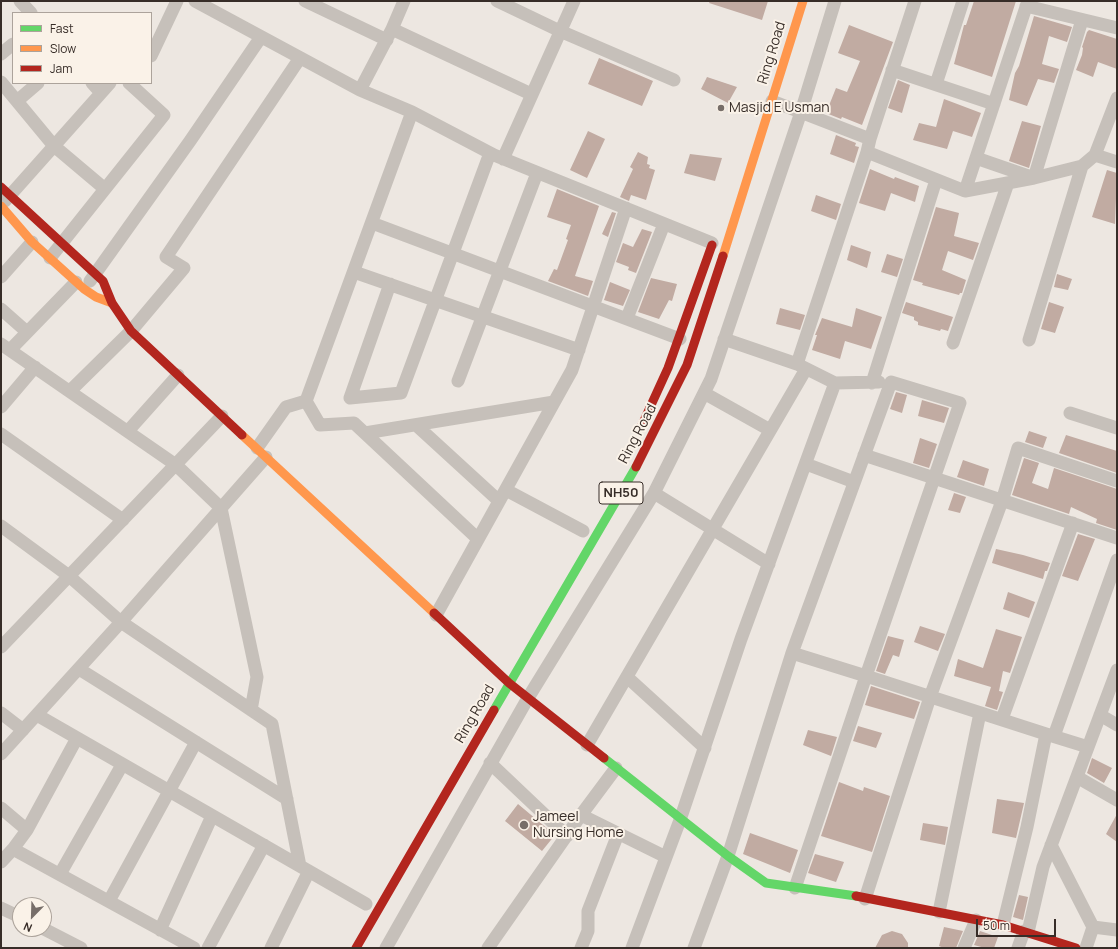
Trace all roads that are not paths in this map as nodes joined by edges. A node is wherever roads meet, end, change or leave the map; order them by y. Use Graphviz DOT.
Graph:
graph roads {
  1 [pos="20,1"];
  2 [pos="178,1"];
  3 [pos="195,1"];
  4 [pos="305,1"];
  5 [pos="404,1"];
  6 [pos="497,1"];
  7 [pos="574,1"];
  8 [pos="803,1"];
  9 [pos="835,1"];
  10 [pos="915,1"];
  11 [pos="963,1"];
  12 [pos="1027,4"];
  13 [pos="30,12"];
  14 [pos="1082,20"];
  15 [pos="1117,28"];
  16 [pos="560,31"];
  17 [pos="390,34"];
  18 [pos="261,36"];
  19 [pos="12,45"];
  20 [pos="1,54"];
  21 [pos="152,54"];
  22 [pos="300,58"];
  23 [pos="892,70"];
  24 [pos="674,80"];
  25 [pos="1,82"];
  26 [pos="37,84"];
  27 [pos="93,84"];
  28 [pos="109,84"];
  29 [pos="130,84"];
  30 [pos="936,84"];
  31 [pos="360,90"];
  32 [pos="101,93"];
  33 [pos="531,94"];
  34 [pos="16,100"];
  35 [pos="772,101"];
  36 [pos="1117,101"];
  37 [pos="994,104"];
  38 [pos="412,112"];
  39 [pos="801,112"];
  40 [pos="870,139"];
  41 [pos="54,146"];
  42 [pos="867,152"];
  43 [pos="490,153"];
  44 [pos="1095,155"];
  45 [pos="976,158"];
  46 [pos="503,159"];
  47 [pos="1117,162"];
  48 [pos="1082,166"];
  49 [pos="537,172"];
  50 [pos="1034,178"];
  51 [pos="936,180"];
  52 [pos="1008,183"];
  53 [pos="105,189"];
  54 [pos="965,191"];
  55 [pos="3,199"];
  56 [pos="626,208"];
  57 [pos="372,223"];
  58 [pos="664,224"];
  59 [pos="713,240"];
  60 [pos="32,242"];
  61 [pos="62,244"];
  62 [pos="454,254"];
  63 [pos="50,258"];
  64 [pos="499,270"];
  65 [pos="354,272"];
  66 [pos="95,274"];
  67 [pos="1,277"];
  68 [pos="390,284"];
  69 [pos="80,286"];
  70 [pos="436,300"];
  71 [pos="112,303"];
  72 [pos="594,306"];
  73 [pos="1,309"];
  74 [pos="483,316"];
  75 [pos="626,318"];
  76 [pos="27,332"];
  77 [pos="131,332"];
  78 [pos="680,339"];
  79 [pos="724,340"];
  80 [pos="1029,340"];
  81 [pos="953,344"];
  82 [pos="5,347"];
  83 [pos="579,350"];
  84 [pos="802,366"];
  85 [pos="35,367"];
  86 [pos="178,375"];
  87 [pos="458,381"];
  88 [pos="872,382"];
  89 [pos="891,382"];
  90 [pos="835,383"];
  91 [pos="70,391"];
  92 [pos="704,393"];
  93 [pos="306,401"];
  94 [pos="554,402"];
  95 [pos="1,407"];
  96 [pos="1070,413"];
  97 [pos="222,416"];
  98 [pos="416,425"];
  99 [pos="1117,428"];
  100 [pos="770,430"];
  101 [pos="128,431"];
  102 [pos="639,431"];
  103 [pos="365,433"];
  104 [pos="1,434"];
  105 [pos="261,453"];
  106 [pos="864,455"];
  107 [pos="806,464"];
  108 [pos="176,465"];
  109 [pos="934,479"];
  110 [pos="1117,481"];
  111 [pos="854,482"];
  112 [pos="654,493"];
  113 [pos="502,495"];
  114 [pos="1002,501"];
  115 [pos="221,508"];
  116 [pos="123,520"];
  117 [pos="1073,524"];
  118 [pos="713,529"];
  119 [pos="3,531"];
  120 [pos="583,531"];
  121 [pos="1117,538"];
  122 [pos="478,539"];
  123 [pos="1117,560"];
  124 [pos="769,564"];
  125 [pos="69,576"];
  126 [pos="436,615"];
  127 [pos="122,622"];
  128 [pos="1,647"];
  129 [pos="792,653"];
  130 [pos="79,669"];
  131 [pos="1117,670"];
  132 [pos="866,676"];
  133 [pos="627,677"];
  134 [pos="509,683"];
  135 [pos="930,697"];
  136 [pos="528,698"];
  137 [pos="251,710"];
  138 [pos="1,713"];
  139 [pos="980,713"];
  140 [pos="37,715"];
  141 [pos="1100,715"];
  142 [pos="1002,720"];
  143 [pos="1117,725"];
  144 [pos="22,730"];
  145 [pos="1050,735"];
  146 [pos="77,738"];
  147 [pos="196,742"];
  148 [pos="587,745"];
  149 [pos="1088,747"];
  150 [pos="705,748"];
  151 [pos="1,754"];
  152 [pos="490,763"];
  153 [pos="122,765"];
  154 [pos="616,768"];
  155 [pos="1077,777"];
  156 [pos="168,791"];
  157 [pos="287,799"];
  158 [pos="1117,800"];
  159 [pos="1,808"];
  160 [pos="581,815"];
  161 [pos="212,816"];
  162 [pos="680,820"];
  163 [pos="27,830"];
  164 [pos="618,834"];
  165 [pos="567,836"];
  166 [pos="1051,845"];
  167 [pos="264,846"];
  168 [pos="13,849"];
  169 [pos="728,856"];
  170 [pos="666,857"];
  171 [pos="1,862"];
  172 [pos="305,869"];
  173 [pos="60,874"];
  174 [pos="795,888"];
  175 [pos="866,899"];
  176 [pos="109,901"];
  177 [pos="366,904"];
  178 [pos="1,908"];
  179 [pos="939,912"];
  180 [pos="12,913"];
  181 [pos="976,920"];
  182 [pos="1003,925"];
  183 [pos="1093,927"];
  184 [pos="160,930"];
  185 [pos="1117,930"];
  186 [pos="1026,932"];
  187 [pos="52,934"];
  188 [pos="75,947"];
  189 [pos="194,948"];
  190 [pos="208,948"];
  191 [pos="271,948"];
  192 [pos="356,948"];
  193 [pos="386,948"];
  194 [pos="488,948"];
  195 [pos="581,948"];
  196 [pos="632,948"];
  197 [pos="694,948"];
  198 [pos="964,948"];
  199 [pos="1018,948"];
  200 [pos="1076,948"];
  201 [pos="1086,948"];
  1 -- 13 [label="street"];
  2 -- 21 [label="street"];
  3 -- 18 [label="street"];
  4 -- 17 [label="street"];
  5 -- 17 [label="street"];
  6 -- 16 [label="street"];
  7 -- 16 [label="street"];
  8 -- 35 [label="main road, Ring Road / NH50"];
  9 -- 39 [label="street"];
  10 -- 23 [label="street"];
  11 -- 30 [label="street"];
  12 -- 14 [label="street"];
  12 -- 37 [label="street"];
  14 -- 15 [label="street"];
  14 -- 50 [label="street"];
  16 -- 24 [label="street"];
  16 -- 33 [label="street"];
  17 -- 31 [label="street"];
  17 -- 33 [label="street"];
  18 -- 22 [label="street"];
  18 -- 66 [label="street"];
  19 -- 20 [label="street"];
  22 -- 31 [label="street"];
  22 -- 77 [label="street"];
  23 -- 30 [label="street"];
  23 -- 40 [label="street"];
  25 -- 34 [label="street"];
  26 -- 34 [label="street"];
  27 -- 32 [label="street"];
  28 -- 32 [label="street"];
  29 -- 53 [label="street"];
  30 -- 37 [label="street"];
  31 -- 38 [label="street"];
  32 -- 41 [label="street"];
  33 -- 46 [label="street"];
  34 -- 41 [label="street"];
  35 -- 39 [label="street"];
  35 -- 134 [label="main road, Ring Road / NH50"];
  36 -- 44 [label="street"];
  37 -- 45 [label="street"];
  38 -- 43 [label="street"];
  38 -- 57 [label="street"];
  39 -- 40 [label="street"];
  39 -- 79 [label="street"];
  40 -- 42 [label="street"];
  41 -- 53 [label="street"];
  41 -- 55 [label="street"];
  42 -- 51 [label="street"];
  42 -- 84 [label="street"];
  43 -- 46 [label="street"];
  43 -- 62 [label="street"];
  44 -- 47 [label="street"];
  44 -- 48 [label="street"];
  45 -- 50 [label="street"];
  45 -- 54 [label="street"];
  46 -- 49 [label="street"];
  48 -- 50 [label="street"];
  48 -- 80 [label="street"];
  49 -- 56 [label="street"];
  49 -- 64 [label="street"];
  50 -- 52 [label="street"];
  51 -- 54 [label="street"];
  51 -- 88 [label="street"];
  52 -- 54 [label="street"];
  52 -- 81 [label="street"];
  53 -- 61 [label="street"];
  55 -- 60 [label="main road"];
  55 -- 61 [label="main road"];
  56 -- 58 [label="street"];
  56 -- 72 [label="street"];
  57 -- 62 [label="street"];
  57 -- 65 [label="street"];
  58 -- 59 [label="street"];
  58 -- 75 [label="street"];
  59 -- 78 [label="main road, Ring Road"];
  60 -- 63 [label="main road"];
  60 -- 67 [label="street"];
  61 -- 63 [label="street"];
  61 -- 66 [label="main road"];
  62 -- 64 [label="street"];
  62 -- 70 [label="street"];
  63 -- 69 [label="main road"];
  64 -- 72 [label="street"];
  64 -- 74 [label="street"];
  65 -- 68 [label="street"];
  65 -- 93 [label="street"];
  66 -- 69 [label="street"];
  66 -- 71 [label="main road"];
  68 -- 70 [label="street"];
  68 -- 70 [label="street"];
  69 -- 71 [label="main road"];
  69 -- 76 [label="street"];
  70 -- 74 [label="street"];
  71 -- 77 [label="main road"];
  72 -- 75 [label="street"];
  72 -- 83 [label="street"];
  73 -- 76 [label="street"];
  74 -- 83 [label="street"];
  74 -- 87 [label="street"];
  75 -- 78 [label="street"];
  76 -- 82 [label="street"];
  77 -- 86 [label="main road"];
  77 -- 91 [label="street"];
  78 -- 102 [label="main road, Ring Road"];
  79 -- 84 [label="street"];
  79 -- 92 [label="street"];
  82 -- 85 [label="street"];
  83 -- 94 [label="street"];
  84 -- 90 [label="street"];
  84 -- 100 [label="street"];
  85 -- 91 [label="street"];
  85 -- 95 [label="street"];
  86 -- 97 [label="main road"];
  86 -- 101 [label="street"];
  88 -- 89 [label="street"];
  88 -- 90 [label="street"];
  89 -- 106 [label="street"];
  89 -- 109 [label="street"];
  90 -- 107 [label="street"];
  91 -- 101 [label="street"];
  92 -- 100 [label="street"];
  92 -- 112 [label="street"];
  93 -- 103 [label="street"];
  93 -- 105 [label="street"];
  94 -- 98 [label="street"];
  94 -- 113 [label="street"];
  96 -- 99 [label="street"];
  97 -- 105 [label="main road"];
  97 -- 108 [label="street"];
  98 -- 103 [label="street"];
  98 -- 113 [label="street"];
  100 -- 118 [label="street"];
  101 -- 108 [label="street"];
  103 -- 122 [label="street"];
  104 -- 116 [label="street"];
  105 -- 115 [label="street"];
  105 -- 126 [label="main road"];
  106 -- 109 [label="street"];
  106 -- 111 [label="street"];
  107 -- 111 [label="street"];
  107 -- 124 [label="street"];
  108 -- 115 [label="street"];
  108 -- 116 [label="street"];
  109 -- 114 [label="street"];
  109 -- 132 [label="street"];
  110 -- 114 [label="street"];
  111 -- 129 [label="street"];
  112 -- 118 [label="street"];
  112 -- 136 [label="street"];
  113 -- 120 [label="street"];
  113 -- 122 [label="street"];
  114 -- 117 [label="street"];
  114 -- 135 [label="street"];
  115 -- 127 [label="street"];
  115 -- 137 [label="street"];
  116 -- 125 [label="street"];
  117 -- 121 [label="street"];
  117 -- 142 [label="street"];
  118 -- 124 [label="street"];
  118 -- 133 [label="street"];
  119 -- 125 [label="street"];
  122 -- 126 [label="street"];
  123 -- 145 [label="street"];
  124 -- 150 [label="street"];
  125 -- 127 [label="street"];
  125 -- 128 [label="street"];
  126 -- 134 [label="main road"];
  127 -- 130 [label="street"];
  127 -- 137 [label="street"];
  129 -- 132 [label="street"];
  129 -- 169 [label="street"];
  130 -- 140 [label="street"];
  130 -- 147 [label="street"];
  131 -- 141 [label="street"];
  132 -- 135 [label="street"];
  132 -- 174 [label="street"];
  133 -- 148 [label="street"];
  133 -- 150 [label="street"];
  134 -- 136 [label="main road"];
  134 -- 192 [label="main road, Ring Road / NH50"];
  135 -- 139 [label="street"];
  135 -- 175 [label="street"];
  136 -- 148 [label="main road"];
  136 -- 152 [label="street"];
  137 -- 157 [label="street"];
  138 -- 144 [label="street"];
  139 -- 142 [label="street"];
  139 -- 179 [label="street"];
  140 -- 144 [label="street"];
  140 -- 146 [label="street"];
  141 -- 143 [label="street"];
  141 -- 149 [label="street"];
  142 -- 145 [label="street"];
  144 -- 151 [label="street"];
  145 -- 149 [label="street"];
  145 -- 182 [label="street"];
  146 -- 153 [label="street"];
  146 -- 163 [label="street"];
  147 -- 156 [label="street"];
  147 -- 157 [label="street"];
  148 -- 154 [label="main road"];
  149 -- 155 [label="street"];
  150 -- 162 [label="street"];
  152 -- 165 [label="street"];
  152 -- 193 [label="street"];
  153 -- 156 [label="street"];
  153 -- 173 [label="street"];
  154 -- 160 [label="street"];
  154 -- 162 [label="main road"];
  155 -- 158 [label="street"];
  155 -- 166 [label="street"];
  156 -- 161 [label="street"];
  156 -- 176 [label="street"];
  157 -- 172 [label="street"];
  159 -- 163 [label="street"];
  160 -- 164 [label="street"];
  160 -- 165 [label="street"];
  161 -- 167 [label="street"];
  161 -- 184 [label="street"];
  162 -- 169 [label="main road"];
  162 -- 170 [label="street"];
  163 -- 168 [label="street"];
  164 -- 170 [label="street"];
  164 -- 195 [label="street"];
  165 -- 194 [label="street"];
  166 -- 183 [label="street"];
  166 -- 186 [label="street"];
  167 -- 172 [label="street"];
  167 -- 190 [label="street"];
  168 -- 171 [label="street"];
  168 -- 173 [label="street"];
  169 -- 174 [label="main road"];
  169 -- 197 [label="street"];
  170 -- 196 [label="street"];
  172 -- 177 [label="street"];
  172 -- 191 [label="street"];
  173 -- 176 [label="street"];
  174 -- 175 [label="main road"];
  175 -- 179 [label="main road"];
  176 -- 184 [label="street"];
  178 -- 180 [label="street"];
  179 -- 181 [label="main road"];
  181 -- 182 [label="main road"];
  181 -- 198 [label="street"];
  182 -- 186 [label="main road"];
  183 -- 185 [label="street"];
  183 -- 201 [label="street"];
  184 -- 189 [label="street"];
  186 -- 199 [label="street"];
  186 -- 200 [label="main road"];
  187 -- 188 [label="street"];
}
